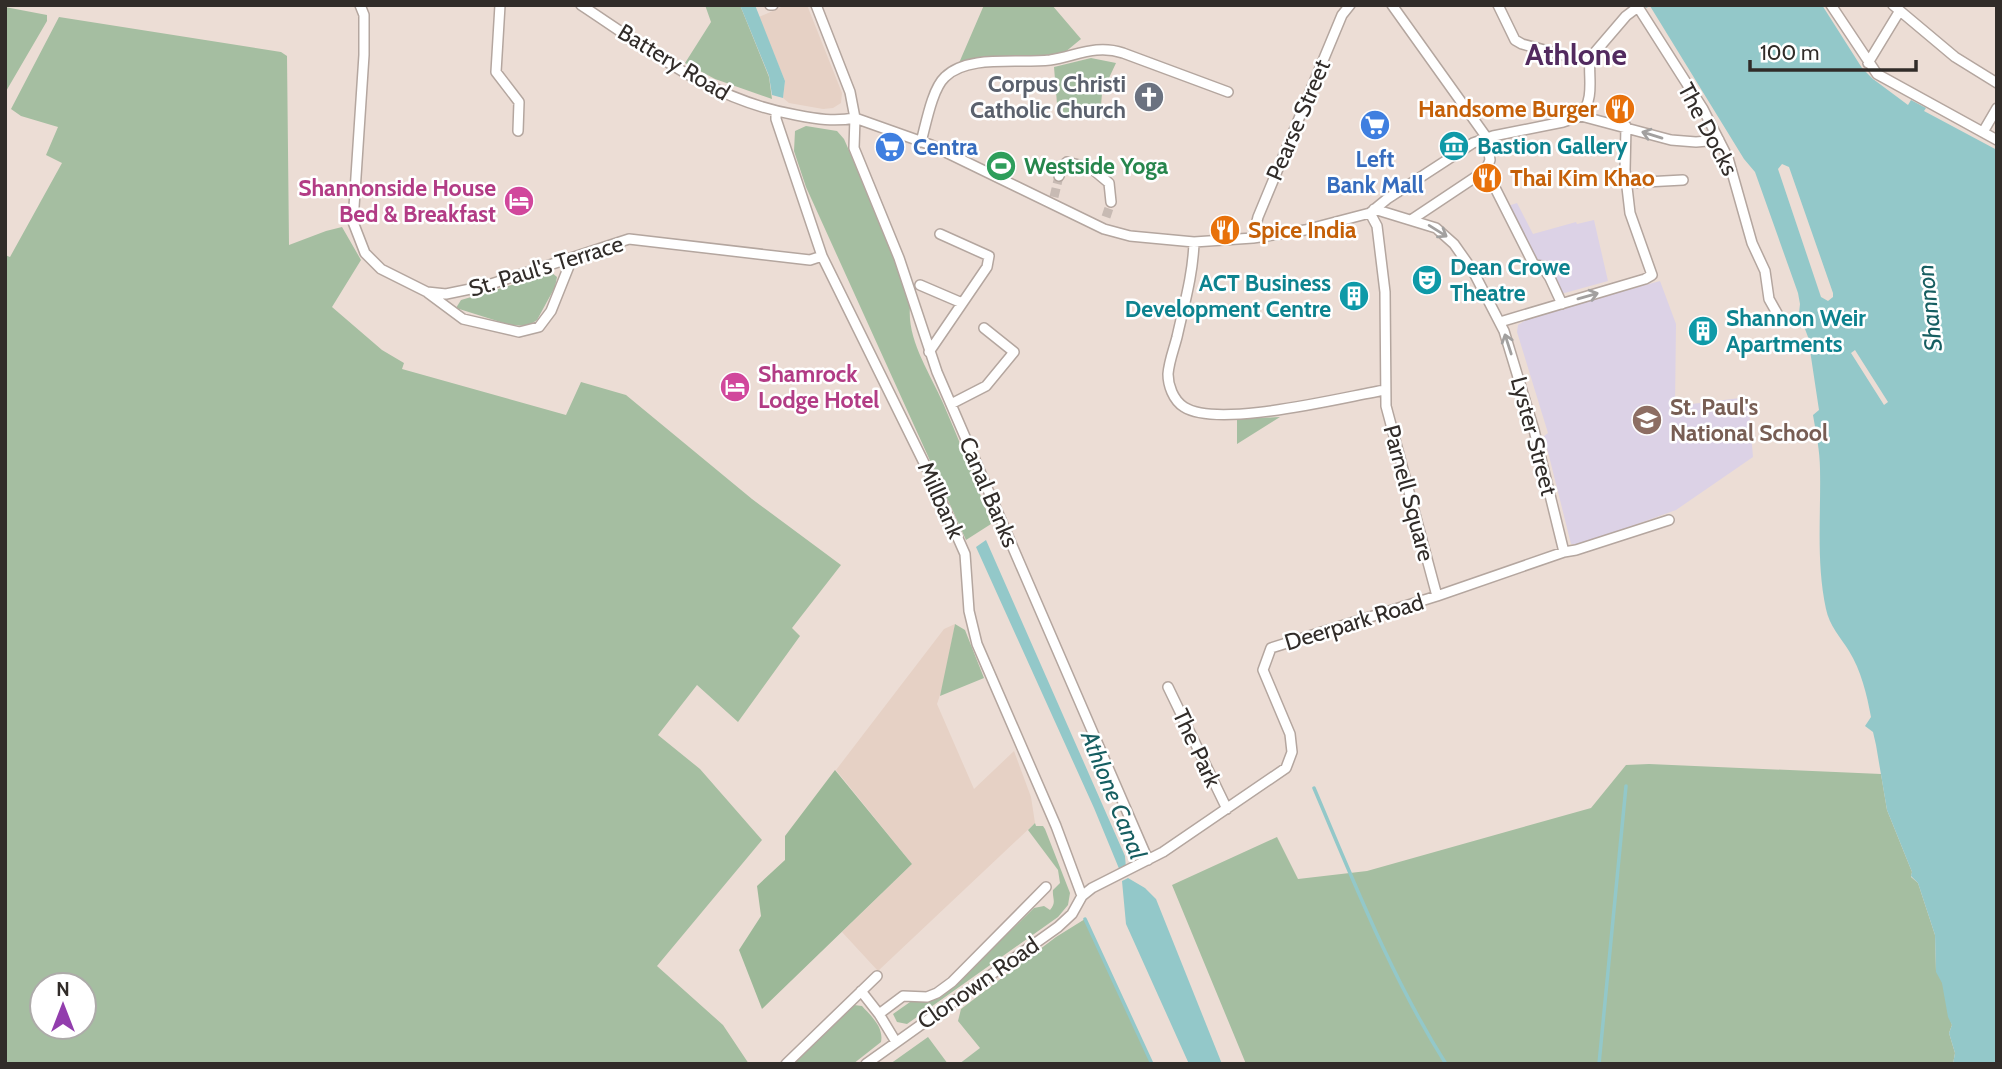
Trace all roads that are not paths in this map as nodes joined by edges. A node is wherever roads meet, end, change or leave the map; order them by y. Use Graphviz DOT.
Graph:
graph roads {
  1 [pos="359,5"];
  2 [pos="500,5"];
  3 [pos="581,5"];
  4 [pos="816,5"];
  5 [pos="1350,5"];
  6 [pos="1392,5"];
  7 [pos="1831,5"];
  8 [pos="1498,7"];
  9 [pos="1896,8"];
  10 [pos="1589,62"];
  11 [pos="1868,63"];
  12 [pos="1997,83"];
  13 [pos="1228,92"];
  14 [pos="1997,108"];
  15 [pos="779,112"];
  16 [pos="1581,116"];
  17 [pos="855,118"];
  18 [pos="1626,126"];
  19 [pos="518,131"];
  20 [pos="1983,132"];
  21 [pos="1487,138"];
  22 [pos="1719,140"];
  23 [pos="1997,140"];
  24 [pos="921,142"];
  25 [pos="1486,170"];
  26 [pos="1059,176"];
  27 [pos="1683,180"];
  28 [pos="1627,183"];
  29 [pos="1111,202"];
  30 [pos="1372,211"];
  31 [pos="1106,217"];
  32 [pos="1411,220"];
  33 [pos="1101,228"];
  34 [pos="940,234"];
  35 [pos="1253,238"];
  36 [pos="1194,242"];
  37 [pos="822,256"];
  38 [pos="567,260"];
  39 [pos="920,285"];
  40 [pos="427,292"];
  41 [pos="962,303"];
  42 [pos="1562,304"];
  43 [pos="1778,315"];
  44 [pos="1500,322"];
  45 [pos="984,328"];
  46 [pos="929,352"];
  47 [pos="1385,390"];
  48 [pos="951,404"];
  49 [pos="1669,520"];
  50 [pos="1563,552"];
  51 [pos="1437,596"];
  52 [pos="1168,687"];
  53 [pos="1227,809"];
  54 [pos="1148,860"];
  55 [pos="1046,887"];
  56 [pos="1082,896"];
  57 [pos="877,976"];
  58 [pos="860,991"];
  59 [pos="879,1014"];
  60 [pos="896,1042"];
  61 [pos="786,1064"];
  62 [pos="866,1064"];
  1 -- 40 [label="street, St. Paul's Terrace"];
  2 -- 19 [label="street"];
  3 -- 15 [label="street, Battery Road"];
  4 -- 17 [label="street, Canal Banks"];
  5 -- 35 [label="street, Pearse Street"];
  6 -- 21 [label="street"];
  7 -- 11 [label="street"];
  8 -- 10 [label="street"];
  9 -- 11 [label="street"];
  9 -- 12 [label="street"];
  10 -- 16 [label="street"];
  10 -- 22 [label="street, The Docks"];
  11 -- 20 [label="street"];
  13 -- 24 [label="street"];
  14 -- 20 [label="street"];
  15 -- 17 [label="street, Battery Road"];
  15 -- 37 [label="street, Millbank"];
  16 -- 18 [label="street"];
  16 -- 21 [label="street"];
  17 -- 24 [label="street"];
  17 -- 46 [label="street, Canal Banks"];
  22 -- 18 [label="street, one-way"];
  18 -- 28 [label="street"];
  20 -- 23 [label="street"];
  21 -- 25 [label="street"];
  21 -- 30 [label="street"];
  22 -- 43 [label="street, The Docks"];
  24 -- 33 [label="street"];
  25 -- 32 [label="street"];
  25 -- 42 [label="street"];
  26 -- 29 [label="street"];
  27 -- 28 [label="street"];
  42 -- 28 [label="street, one-way"];
  30 -- 32 [label="street, Lyster Street"];
  30 -- 35 [label="street"];
  30 -- 47 [label="street, Parnell Square"];
  31 -- 33 [label="street"];
  32 -- 44 [label="street, Lyster Street, one-way"];
  33 -- 36 [label="street"];
  34 -- 41 [label="street"];
  35 -- 36 [label="street"];
  36 -- 47 [label="street"];
  37 -- 38 [label="street, St. Paul's Terrace"];
  37 -- 56 [label="street, Millbank"];
  38 -- 40 [label="street, St. Paul's Terrace"];
  38 -- 40 [label="street"];
  39 -- 41 [label="street"];
  41 -- 46 [label="street"];
  42 -- 44 [label="street"];
  50 -- 44 [label="street, Lyster Street, one-way"];
  45 -- 48 [label="street"];
  46 -- 48 [label="street, Canal Banks"];
  47 -- 51 [label="street, Parnell Square"];
  48 -- 54 [label="street, Canal Banks"];
  49 -- 50 [label="street, Deerpark Road"];
  50 -- 51 [label="street, Deerpark Road"];
  51 -- 53 [label="street, Deerpark Road"];
  52 -- 53 [label="street, The Park"];
  53 -- 54 [label="street, Deerpark Road"];
  54 -- 56 [label="street, Deerpark Road"];
  55 -- 59 [label="street"];
  56 -- 60 [label="street, Clonown Road"];
  57 -- 58 [label="street"];
  58 -- 59 [label="street"];
  58 -- 61 [label="street"];
  59 -- 60 [label="street"];
  60 -- 62 [label="street, Clonown Road"];
}
